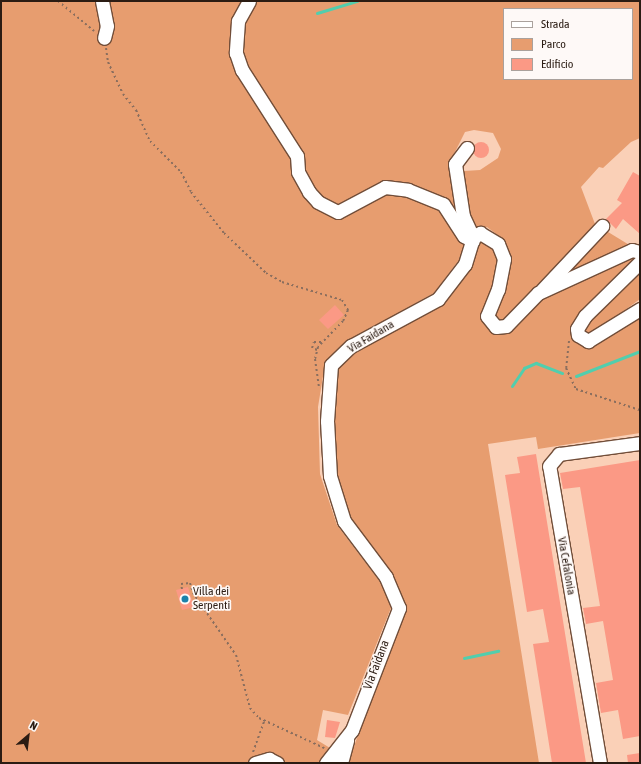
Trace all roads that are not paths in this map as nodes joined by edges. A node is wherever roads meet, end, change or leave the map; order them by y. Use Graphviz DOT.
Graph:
graph roads {
  1 [pos="102,1"];
  2 [pos="249,1"];
  3 [pos="104,38"];
  4 [pos="467,148"];
  5 [pos="602,226"];
  6 [pos="474,239"];
  7 [pos="640,252"];
  8 [pos="640,262"];
  9 [pos="542,292"];
  10 [pos="640,309"];
  11 [pos="640,443"];
  12 [pos="254,760"];
  13 [pos="333,760"];
  14 [pos="277,763"];
  15 [pos="600,763"];
  1 -- 3 [label="street"];
  2 -- 6 [label="street"];
  4 -- 6 [label="street"];
  5 -- 9 [label="street"];
  6 -- 9 [label="street"];
  6 -- 13 [label="street, Via Faidana"];
  7 -- 9 [label="street"];
  8 -- 10 [label="street"];
  11 -- 15 [label="street, Via Cefalonia"];
  12 -- 14 [label="street"];
}
